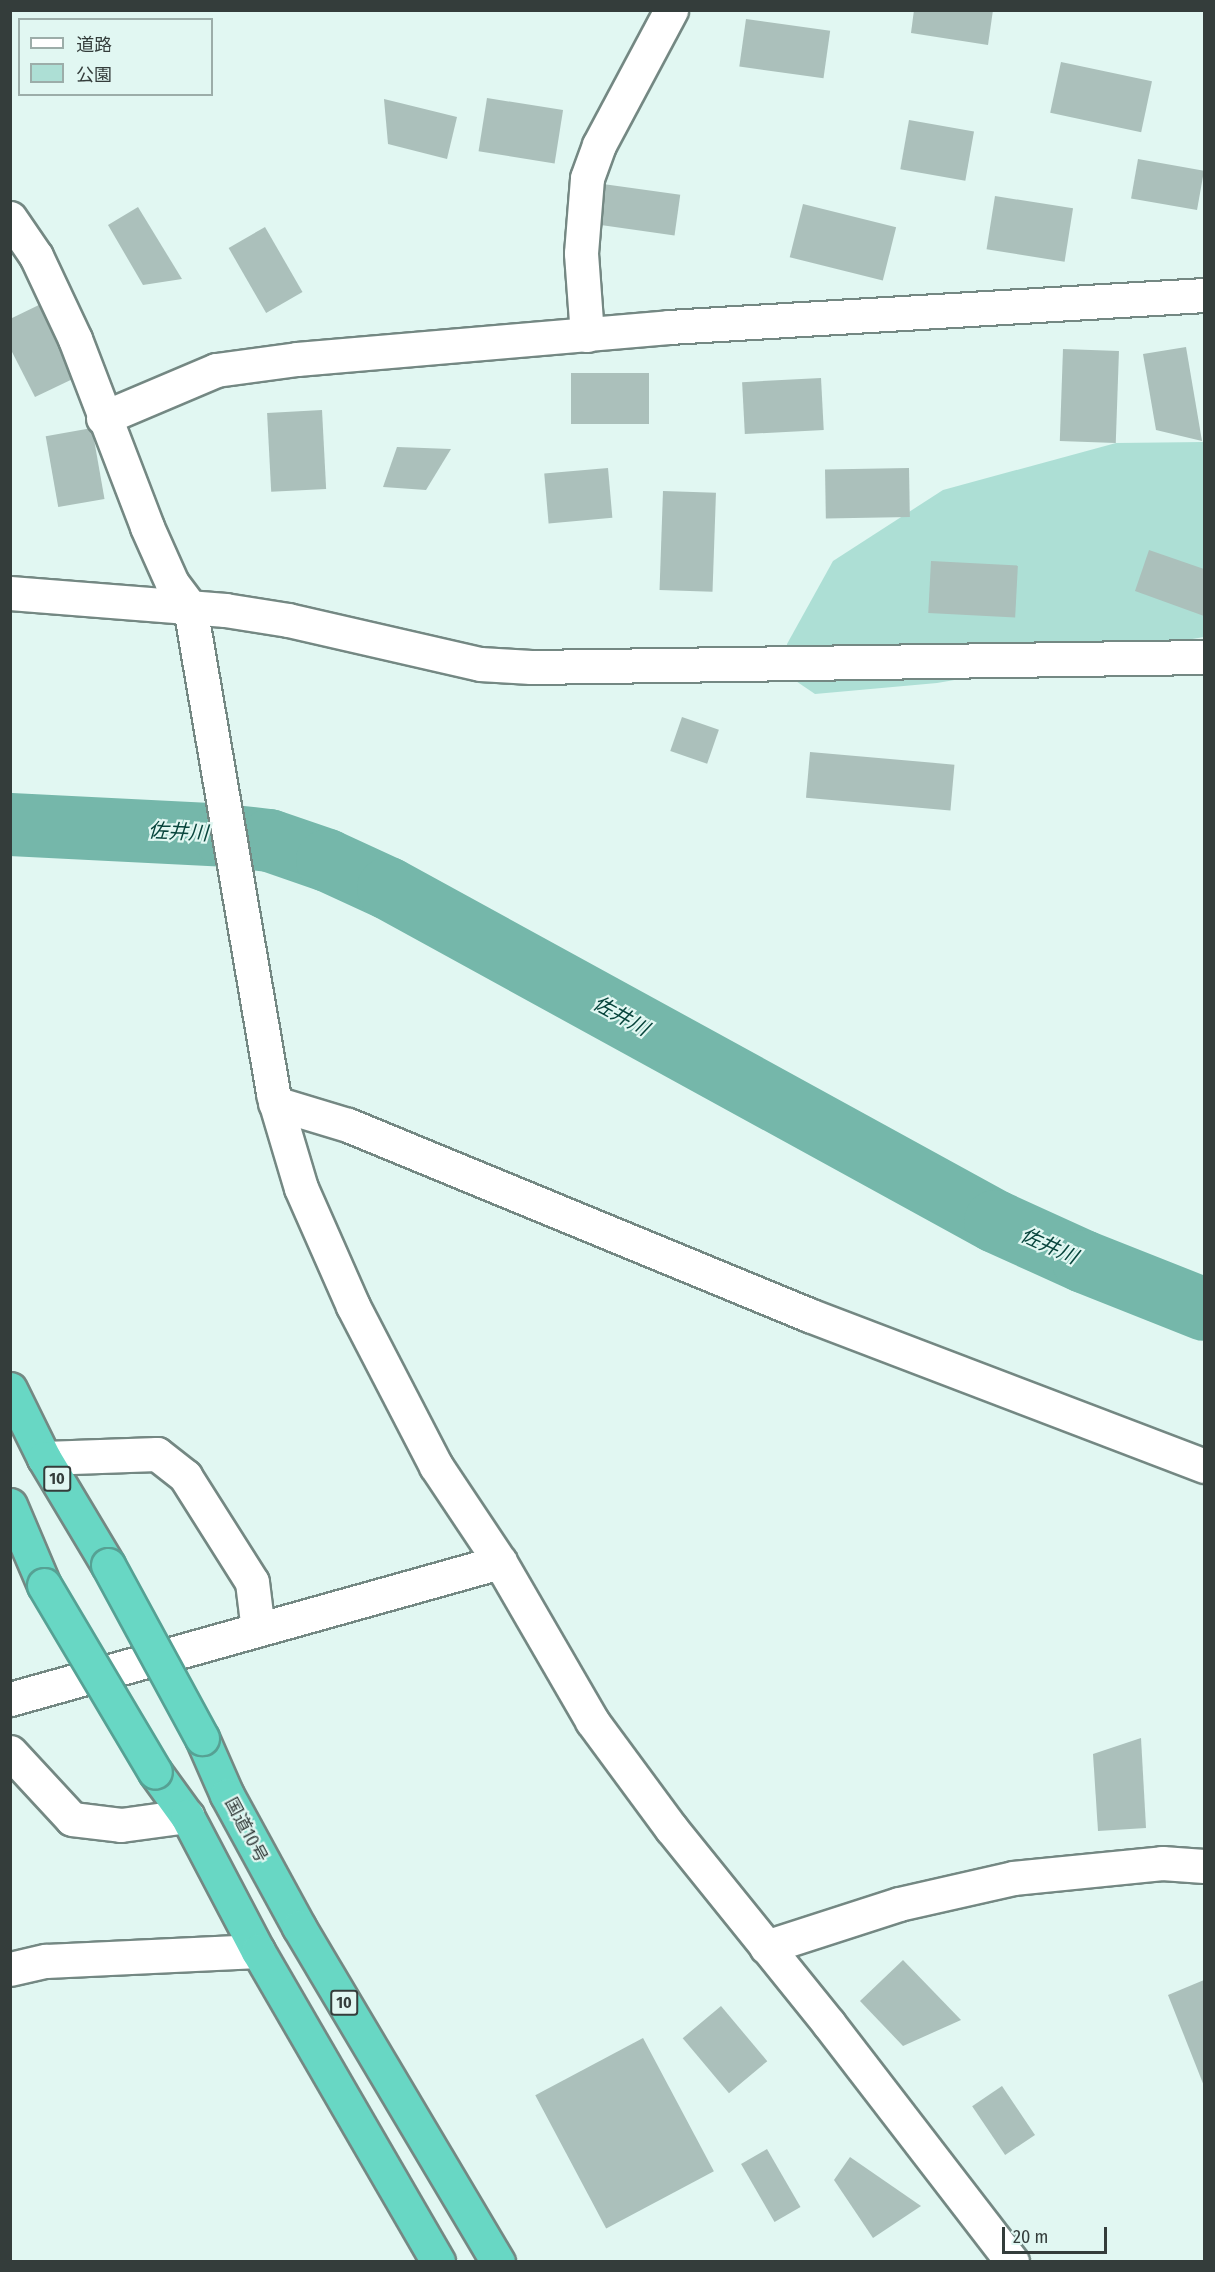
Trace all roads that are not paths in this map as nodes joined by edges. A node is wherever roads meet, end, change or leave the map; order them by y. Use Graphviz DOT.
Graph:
graph roads {
  1 [pos="671,10"];
  2 [pos="10,218"];
  3 [pos="1204,295"];
  4 [pos="587,335"];
  5 [pos="103,418"];
  6 [pos="10,593"];
  7 [pos="190,607"];
  8 [pos="1204,657"];
  9 [pos="275,1103"];
  10 [pos="10,1389"];
  11 [pos="44,1458"];
  12 [pos="1204,1466"];
  13 [pos="10,1505"];
  14 [pos="500,1562"];
  15 [pos="258,1630"];
  16 [pos="10,1699"];
  17 [pos="10,1752"];
  18 [pos="187,1816"];
  19 [pos="1204,1866"];
  20 [pos="766,1947"];
  21 [pos="258,1951"];
  22 [pos="10,1969"];
  23 [pos="438,2262"];
  24 [pos="498,2262"];
  25 [pos="1012,2262"];
  1 -- 4 [label="street"];
  2 -- 5 [label="street"];
  3 -- 4 [label="street"];
  4 -- 5 [label="street"];
  5 -- 7 [label="street"];
  6 -- 7 [label="street"];
  7 -- 8 [label="street"];
  7 -- 9 [label="street"];
  9 -- 12 [label="street"];
  9 -- 14 [label="street"];
  10 -- 11 [label="highway, 国道10号 / 10"];
  11 -- 15 [label="street"];
  11 -- 24 [label="highway, 国道10号 / 10, bridge"];
  13 -- 18 [label="highway, bridge"];
  14 -- 15 [label="street"];
  14 -- 20 [label="street"];
  15 -- 16 [label="street"];
  17 -- 18 [label="street"];
  18 -- 21 [label="highway"];
  19 -- 20 [label="street"];
  20 -- 25 [label="street"];
  21 -- 22 [label="street"];
  21 -- 23 [label="highway"];
}
